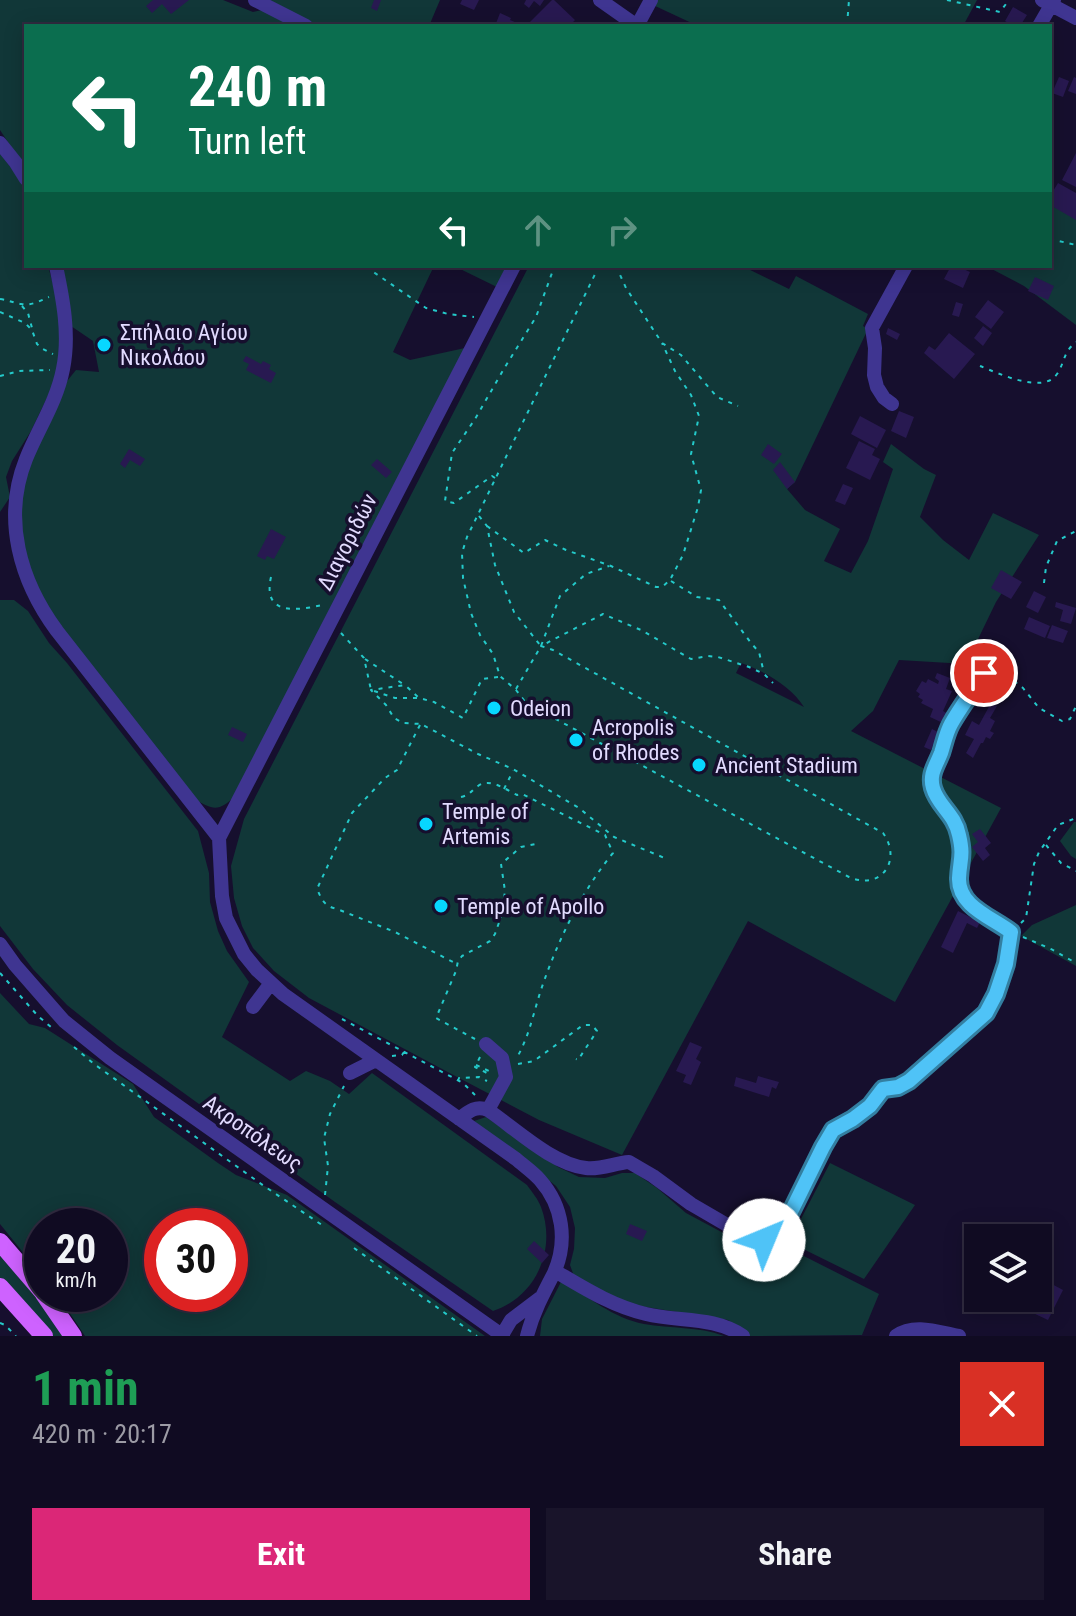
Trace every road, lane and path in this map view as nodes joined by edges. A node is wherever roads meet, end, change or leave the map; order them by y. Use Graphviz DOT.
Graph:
graph roads {
  1 [pos="257,0"];
  2 [pos="600,0"];
  3 [pos="651,0"];
  4 [pos="849,0"];
  5 [pos="947,0"];
  6 [pos="1009,0"];
  7 [pos="1049,2"];
  8 [pos="1076,18"];
  9 [pos="302,24"];
  10 [pos="634,24"];
  11 [pos="638,24"];
  12 [pos="847,24"];
  13 [pos="1040,24"];
  14 [pos="0,143"];
  15 [pos="24,176"];
  16 [pos="1052,239"];
  17 [pos="1076,245"];
  18 [pos="56,268"];
  19 [pos="368,268"];
  20 [pos="513,268"];
  21 [pos="556,268"];
  22 [pos="598,268"];
  23 [pos="617,268"];
  24 [pos="905,268"];
  25 [pos="62,292"];
  26 [pos="0,299"];
  27 [pos="20,304"];
  28 [pos="0,312"];
  29 [pos="487,318"];
  30 [pos="32,330"];
  31 [pos="1076,342"];
  32 [pos="662,343"];
  33 [pos="64,364"];
  34 [pos="980,366"];
  35 [pos="0,376"];
  36 [pos="892,404"];
  37 [pos="738,406"];
  38 [pos="496,478"];
  39 [pos="478,515"];
  40 [pos="487,526"];
  41 [pos="1076,531"];
  42 [pos="611,566"];
  43 [pos="271,577"];
  44 [pos="670,580"];
  45 [pos="1044,583"];
  46 [pos="340,603"];
  47 [pos="340,632"];
  48 [pos="541,646"];
  49 [pos="364,658"];
  50 [pos="1003,672"];
  51 [pos="764,674"];
  52 [pos="500,676"];
  53 [pos="773,683"];
  54 [pos="405,685"];
  55 [pos="371,690"];
  56 [pos="516,690"];
  57 [pos="419,698"];
  58 [pos="1076,706"];
  59 [pos="421,724"];
  60 [pos="513,769"];
  61 [pos="504,789"];
  62 [pos="461,797"];
  63 [pos="1076,818"];
  64 [pos="219,838"];
  65 [pos="536,844"];
  66 [pos="1045,845"];
  67 [pos="667,859"];
  68 [pos="1076,871"];
  69 [pos="1011,932"];
  70 [pos="0,944"];
  71 [pos="1076,963"];
  72 [pos="456,964"];
  73 [pos="271,983"];
  74 [pos="253,1007"];
  75 [pos="343,1019"];
  76 [pos="486,1044"];
  77 [pos="404,1052"];
  78 [pos="393,1056"];
  79 [pos="576,1059"];
  80 [pos="376,1060"];
  81 [pos="476,1065"];
  82 [pos="350,1073"];
  83 [pos="491,1073"];
  84 [pos="458,1081"];
  85 [pos="477,1097"];
  86 [pos="488,1110"];
  87 [pos="459,1119"];
  88 [pos="325,1195"];
  89 [pos="0,1242"];
  90 [pos="24,1270"];
  91 [pos="555,1271"];
  92 [pos="0,1287"];
  93 [pos="540,1298"];
  94 [pos="56,1312"];
  95 [pos="0,1323"];
  96 [pos="16,1336"];
  97 [pos="44,1336"];
  98 [pos="73,1336"];
  99 [pos="502,1336"];
  100 [pos="527,1336"];
  101 [pos="743,1336"];
  102 [pos="896,1336"];
  103 [pos="959,1336"];
  1 -- 9 [label="street"];
  2 -- 10 [label="street"];
  3 -- 11 [label="street"];
  4 -- 12 [label="path"];
  5 -- 6 [label="path"];
  7 -- 8 [label="street"];
  7 -- 13 [label="street"];
  14 -- 15 [label="street"];
  16 -- 17 [label="path"];
  18 -- 25 [label="street"];
  19 -- 29 [label="path"];
  20 -- 29 [label="street, Διαγοριδών"];
  21 -- 38 [label="path"];
  22 -- 38 [label="path"];
  23 -- 32 [label="path"];
  24 -- 36 [label="street"];
  25 -- 27 [label="path"];
  25 -- 33 [label="street"];
  26 -- 27 [label="path"];
  27 -- 30 [label="path"];
  28 -- 30 [label="path"];
  29 -- 46 [label="street, Διαγοριδών"];
  30 -- 33 [label="path"];
  31 -- 34 [label="path"];
  32 -- 37 [label="path"];
  32 -- 44 [label="path"];
  33 -- 35 [label="path"];
  33 -- 64 [label="street"];
  38 -- 39 [label="path"];
  39 -- 40 [label="path"];
  39 -- 52 [label="path"];
  40 -- 42 [label="path"];
  40 -- 48 [label="path"];
  41 -- 45 [label="path"];
  42 -- 44 [label="path"];
  42 -- 48 [label="path"];
  43 -- 46 [label="path"];
  44 -- 51 [label="path"];
  46 -- 64 [label="street, Διαγοριδών"];
  47 -- 49 [label="path"];
  48 -- 51 [label="path"];
  48 -- 56 [label="path"];
  48 -- 56 [label="path"];
  49 -- 54 [label="path"];
  49 -- 55 [label="path"];
  50 -- 58 [label="path"];
  50 -- 69 [label="street"];
  51 -- 53 [label="path"];
  52 -- 56 [label="path"];
  52 -- 57 [label="path"];
  54 -- 55 [label="path"];
  54 -- 57 [label="path"];
  55 -- 57 [label="path"];
  55 -- 59 [label="path"];
  59 -- 60 [label="path"];
  59 -- 72 [label="path"];
  60 -- 61 [label="path"];
  60 -- 67 [label="path"];
  61 -- 62 [label="path"];
  61 -- 79 [label="path"];
  63 -- 66 [label="path"];
  64 -- 73 [label="street"];
  65 -- 72 [label="path"];
  66 -- 68 [label="path"];
  66 -- 69 [label="path"];
  69 -- 71 [label="path"];
  69 -- 86 [label="street"];
  70 -- 99 [label="street, Ακροπόλεως"];
  72 -- 76 [label="path"];
  73 -- 74 [label="street"];
  73 -- 80 [label="street"];
  75 -- 77 [label="path"];
  76 -- 81 [label="path"];
  76 -- 86 [label="street"];
  77 -- 78 [label="path"];
  77 -- 84 [label="path"];
  80 -- 82 [label="street"];
  80 -- 87 [label="street"];
  81 -- 83 [label="path"];
  81 -- 84 [label="path"];
  82 -- 88 [label="path"];
  84 -- 85 [label="path"];
  86 -- 87 [label="street"];
  87 -- 91 [label="street"];
  89 -- 90 [label="main road"];
  91 -- 93 [label="street"];
  91 -- 101 [label="street"];
  92 -- 97 [label="main road"];
  93 -- 99 [label="street"];
  93 -- 100 [label="street"];
  94 -- 98 [label="main road"];
  95 -- 96 [label="path"];
  102 -- 103 [label="street"];
}
